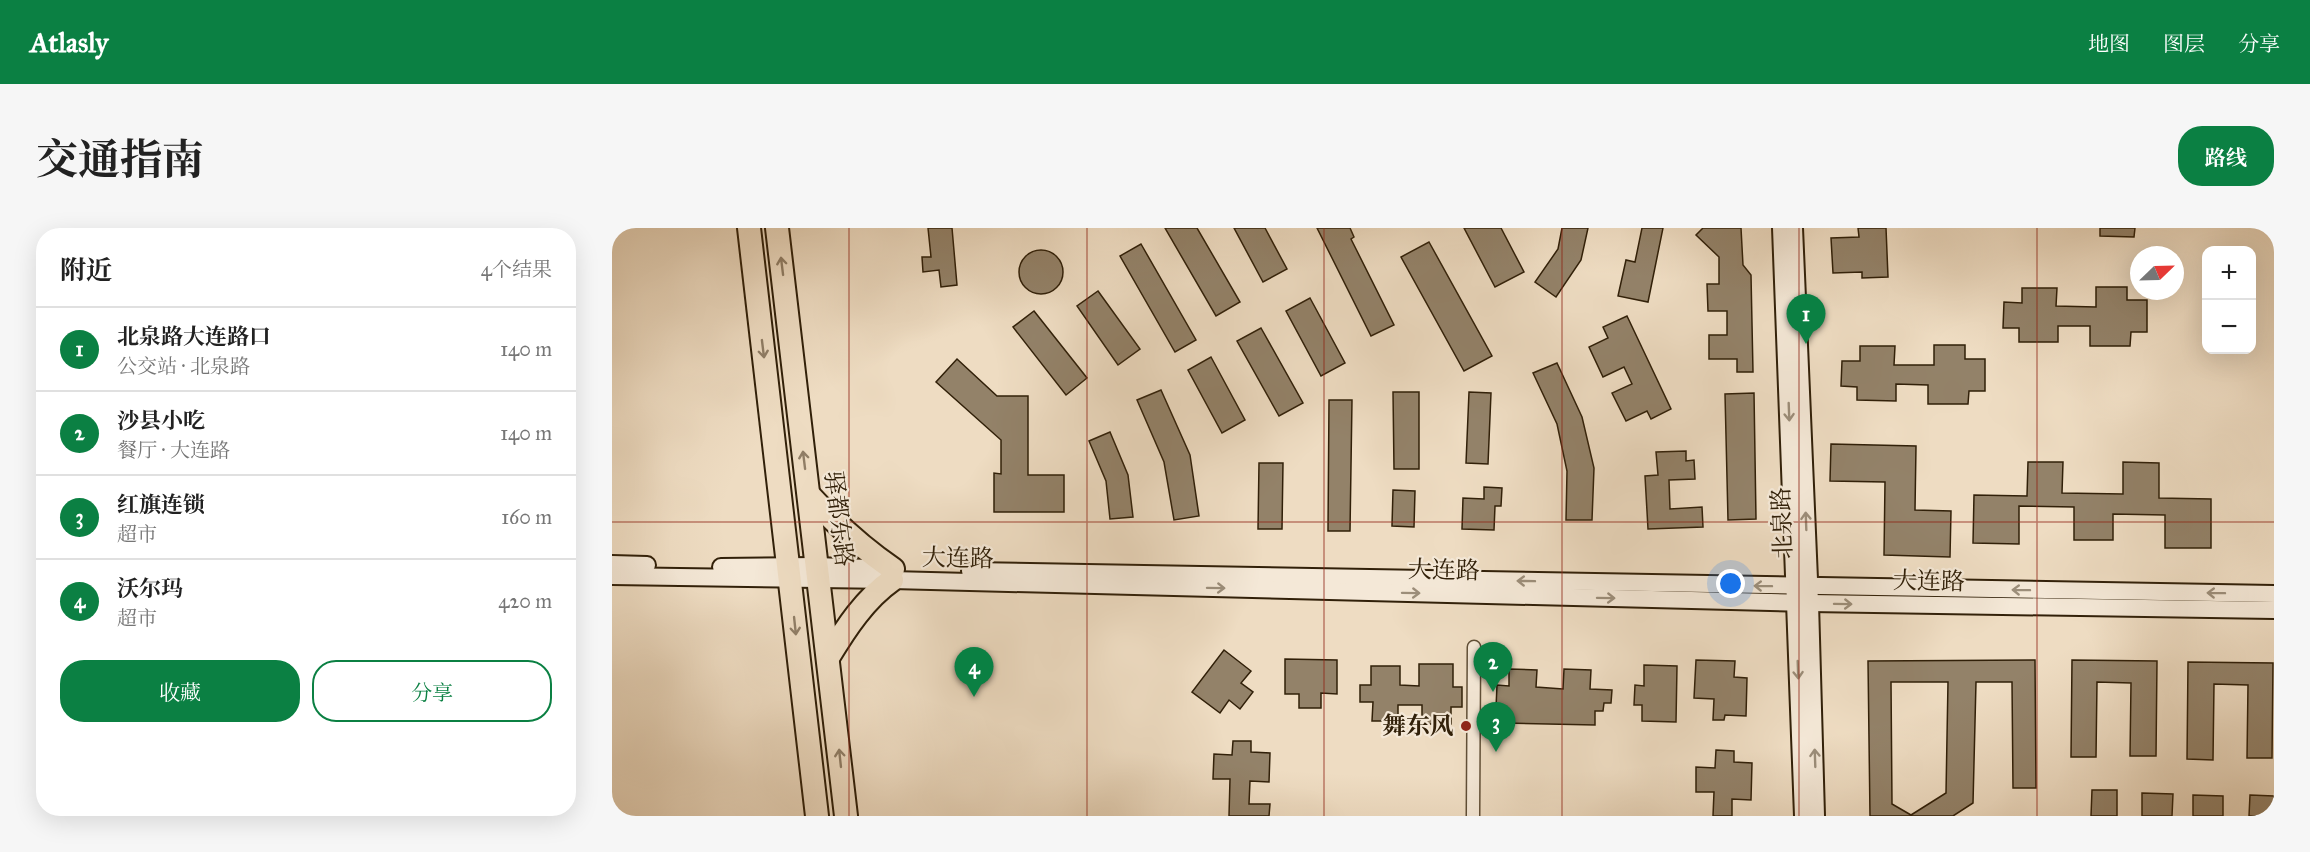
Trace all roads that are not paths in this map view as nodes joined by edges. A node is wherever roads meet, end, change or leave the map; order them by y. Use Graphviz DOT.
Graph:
graph roads {
  1 [pos="749,228"];
  2 [pos="777,228"];
  3 [pos="1781,228"];
  4 [pos="1794,228"];
  5 [pos="808,495"];
  6 [pos="612,564"];
  7 [pos="789,572"];
  8 [pos="818,572"];
  9 [pos="893,575"];
  10 [pos="612,576"];
  11 [pos="2274,594"];
  12 [pos="1803,595"];
  13 [pos="2274,610"];
  14 [pos="1474,647"];
  15 [pos="829,656"];
  16 [pos="817,816"];
  17 [pos="846,816"];
  18 [pos="1473,816"];
  19 [pos="1803,816"];
  20 [pos="1816,816"];
  1 -- 7 [label="highway, one-way"];
  5 -- 2 [label="highway, 驿都东路, one-way"];
  3 -- 12 [label="street, 北泉路, one-way"];
  12 -- 4 [label="street, 北泉路, one-way"];
  5 -- 8 [label="highway, 驿都东路"];
  5 -- 9 [label="highway"];
  6 -- 7 [label="street, 大连路"];
  7 -- 8 [label="street, 大连路"];
  7 -- 10 [label="street, 大连路"];
  7 -- 16 [label="highway, one-way"];
  8 -- 9 [label="street, 大连路"];
  8 -- 15 [label="highway, 驿都东路"];
  9 -- 12 [label="street, 大连路"];
  9 -- 15 [label="highway"];
  11 -- 12 [label="street, 大连路, one-way"];
  12 -- 13 [label="street, 大连路, one-way"];
  12 -- 19 [label="street, 北泉路, one-way"];
  20 -- 12 [label="street, 北泉路, one-way"];
  14 -- 18 [label="street"];
  17 -- 15 [label="highway, 驿都东路, one-way"];
}
